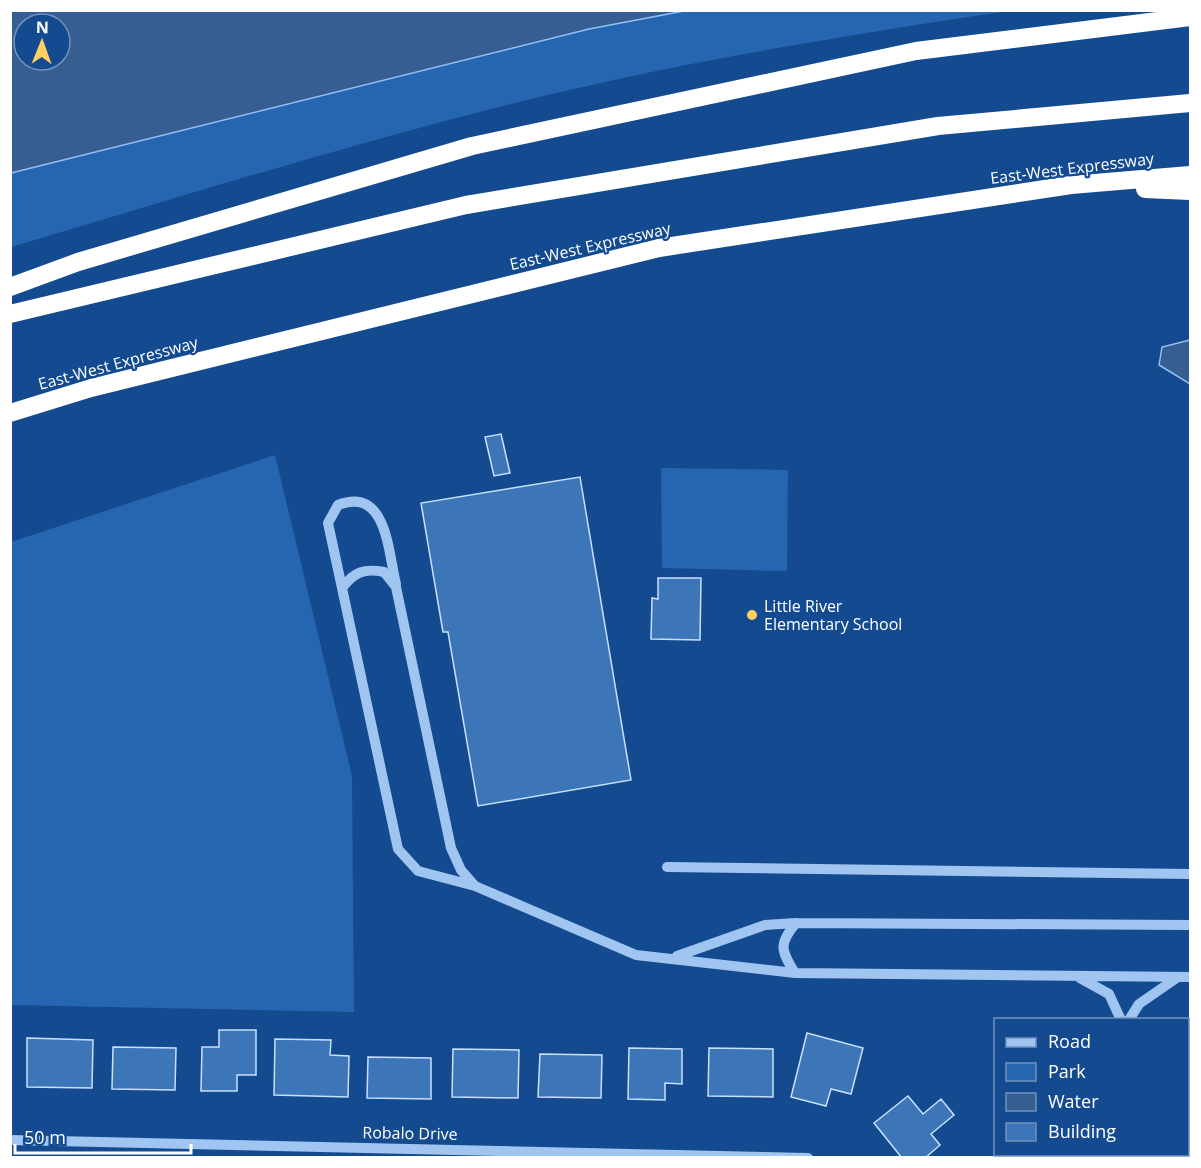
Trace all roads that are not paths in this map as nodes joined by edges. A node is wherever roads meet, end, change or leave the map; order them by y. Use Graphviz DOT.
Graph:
graph roads {
  1 [pos="1191,17"];
  2 [pos="1191,103"];
  3 [pos="1191,175"];
  4 [pos="1071,185"];
  5 [pos="1191,191"];
  6 [pos="10,287"];
  7 [pos="10,314"];
  8 [pos="10,413"];
  9 [pos="396,587"];
  10 [pos="342,588"];
  11 [pos="667,867"];
  12 [pos="1191,874"];
  13 [pos="475,886"];
  14 [pos="796,923"];
  15 [pos="1191,925"];
  16 [pos="669,958"];
  17 [pos="795,974"];
  18 [pos="1077,976"];
  19 [pos="1185,977"];
  20 [pos="1120,1018"];
  21 [pos="1130,1018"];
  22 [pos="10,1140"];
  23 [pos="808,1158"];
  1 -- 6 [label="highway"];
  2 -- 7 [label="highway"];
  3 -- 4 [label="highway, East-West Expressway"];
  4 -- 5 [label="highway"];
  4 -- 8 [label="highway, East-West Expressway"];
  9 -- 10 [label="street"];
  9 -- 10 [label="street"];
  9 -- 13 [label="street"];
  10 -- 13 [label="street"];
  11 -- 12 [label="street"];
  13 -- 16 [label="street"];
  14 -- 15 [label="street"];
  14 -- 16 [label="street"];
  14 -- 17 [label="street"];
  16 -- 17 [label="street"];
  17 -- 18 [label="street"];
  18 -- 19 [label="street"];
  18 -- 20 [label="street"];
  19 -- 21 [label="street"];
  22 -- 23 [label="street, Robalo Drive"];
}
